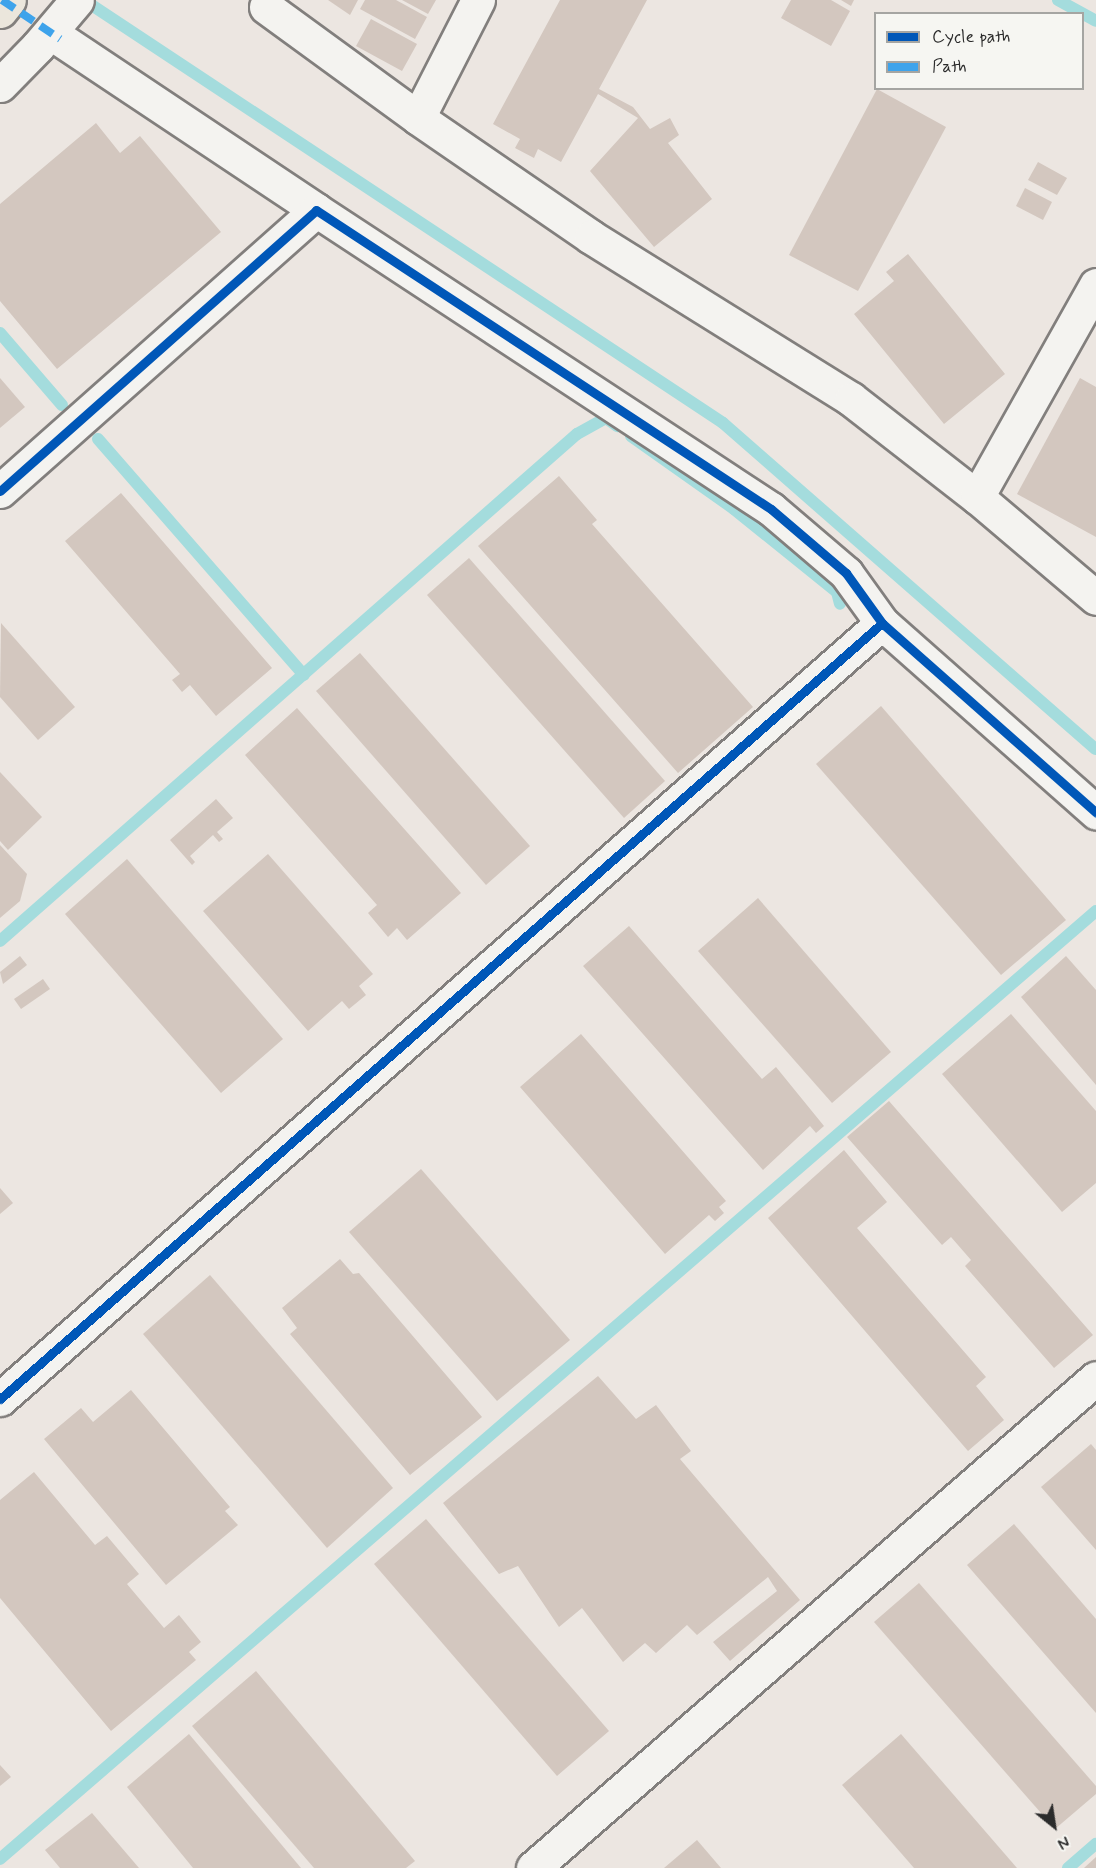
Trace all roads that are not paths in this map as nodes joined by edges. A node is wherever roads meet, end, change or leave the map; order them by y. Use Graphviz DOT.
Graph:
graph roads {
  1 [pos="9,0"];
  2 [pos="478,0"];
  3 [pos="266,7"];
  4 [pos="0,11"];
  5 [pos="66,19"];
  6 [pos="0,85"];
  7 [pos="418,118"];
  8 [pos="316,210"];
  9 [pos="1096,285"];
  10 [pos="0,491"];
  11 [pos="977,497"];
  12 [pos="1096,598"];
  13 [pos="882,623"];
  14 [pos="1096,812"];
  15 [pos="1096,1378"];
  16 [pos="0,1399"];
  17 [pos="533,1868"];
  1 -- 4 [label="highway"];
  2 -- 7 [label="street"];
  3 -- 7 [label="street"];
  5 -- 6 [label="street"];
  5 -- 8 [label="street"];
  7 -- 11 [label="street"];
  8 -- 10 [label="street"];
  8 -- 13 [label="street"];
  9 -- 11 [label="street"];
  11 -- 12 [label="street"];
  13 -- 14 [label="street"];
  13 -- 16 [label="street"];
  15 -- 17 [label="street"];
}
